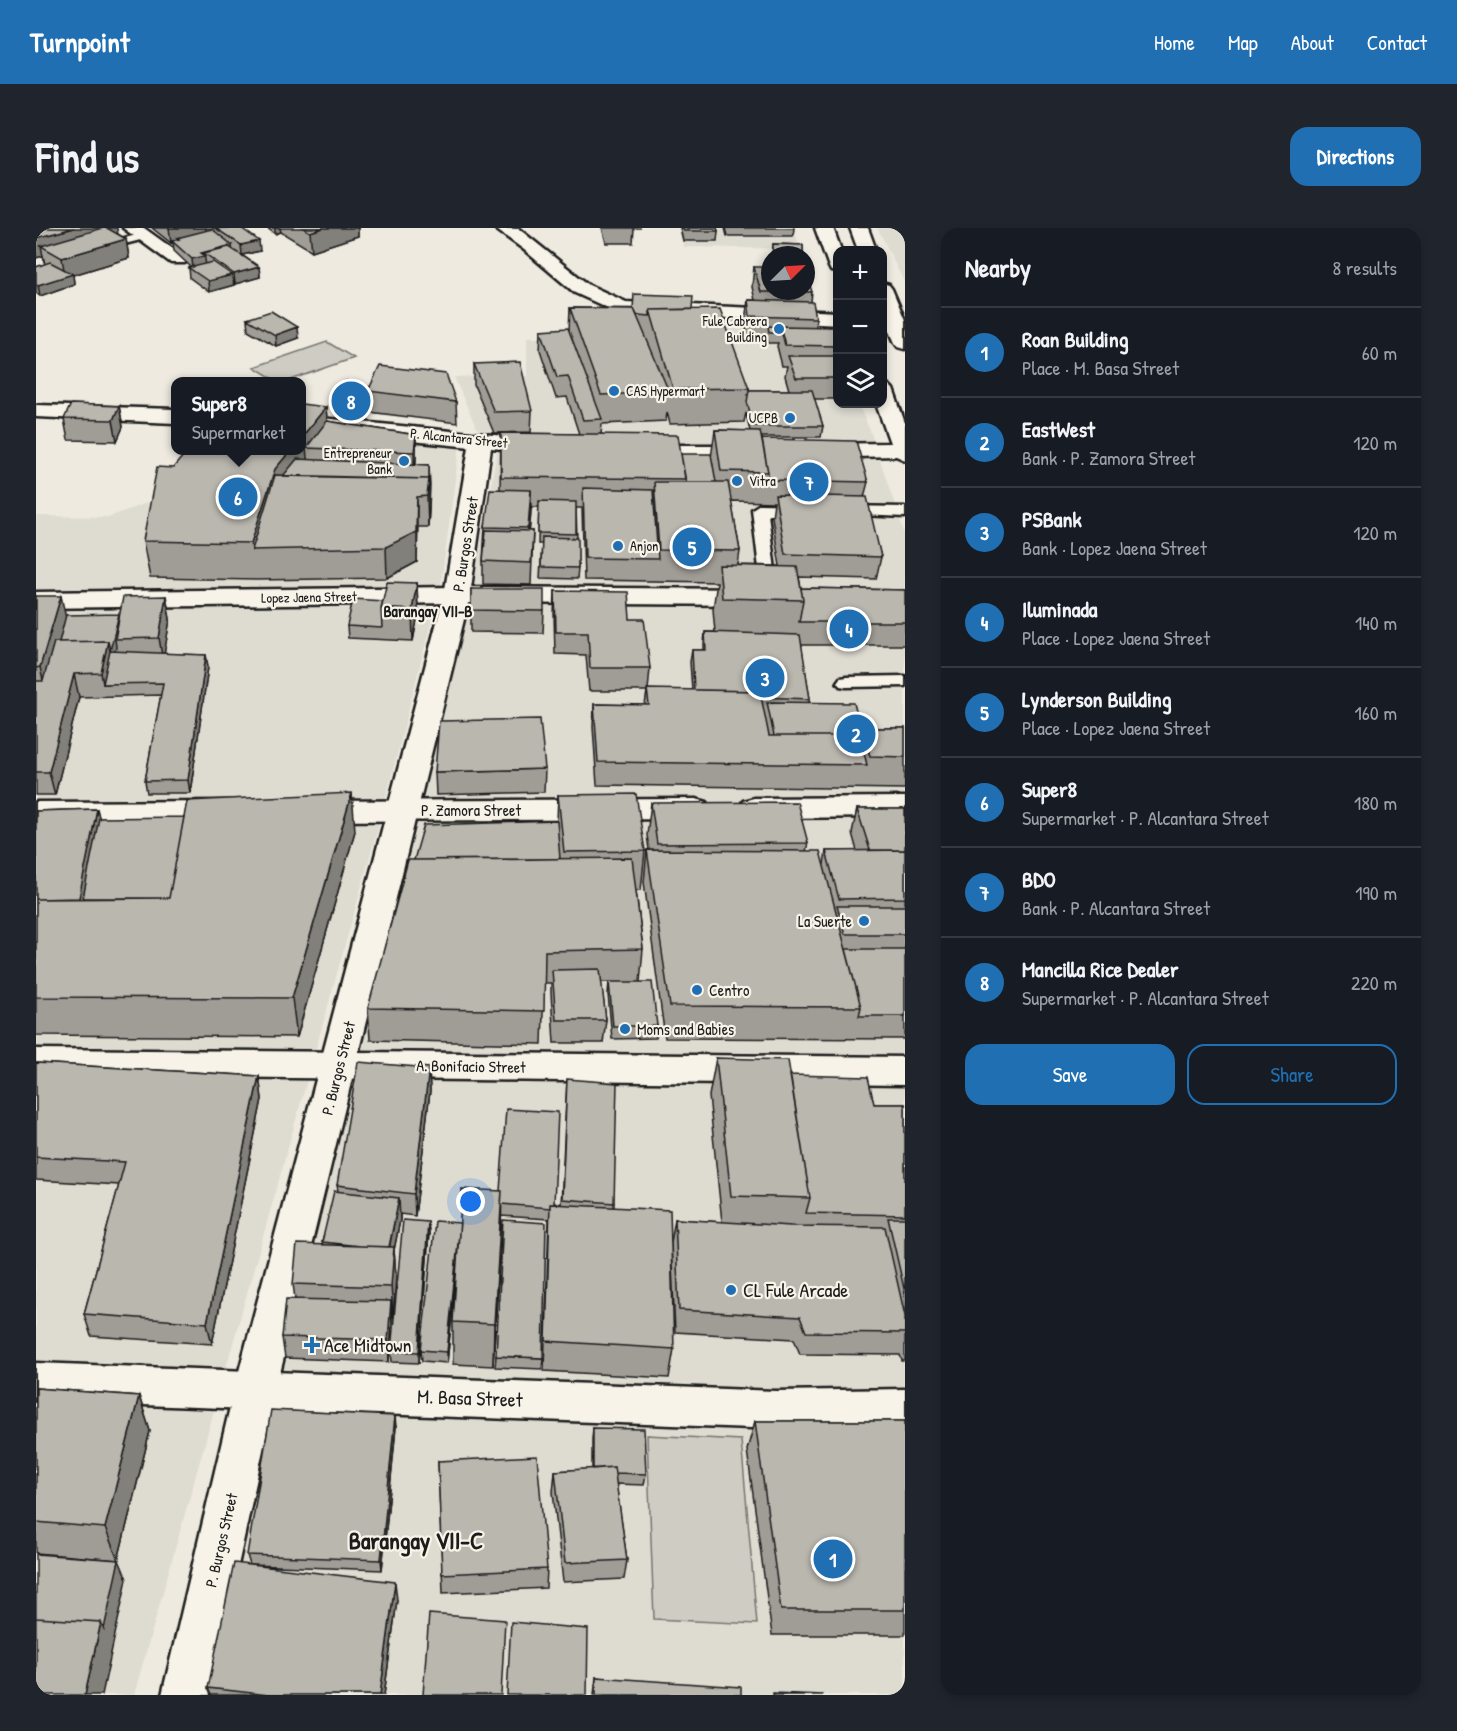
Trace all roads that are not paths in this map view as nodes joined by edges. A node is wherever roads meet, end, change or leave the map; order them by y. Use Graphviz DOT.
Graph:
graph roads {
  1 [pos="503,228"];
  2 [pos="824,228"];
  3 [pos="859,228"];
  4 [pos="138,232"];
  5 [pos="866,246"];
  6 [pos="81,252"];
  7 [pos="833,253"];
  8 [pos="178,259"];
  9 [pos="887,300"];
  10 [pos="833,318"];
  11 [pos="905,343"];
  12 [pos="887,383"];
  13 [pos="36,411"];
  14 [pos="171,416"];
  15 [pos="306,423"];
  16 [pos="481,441"];
  17 [pos="568,448"];
  18 [pos="904,450"];
  19 [pos="796,451"];
  20 [pos="619,452"];
  21 [pos="772,452"];
  22 [pos="905,512"];
  23 [pos="457,595"];
  24 [pos="781,597"];
  25 [pos="36,600"];
  26 [pos="905,681"];
  27 [pos="846,682"];
  28 [pos="905,807"];
  29 [pos="404,811"];
  30 [pos="36,812"];
  31 [pos="36,1062"];
  32 [pos="339,1064"];
  33 [pos="905,1071"];
  34 [pos="36,1382"];
  35 [pos="255,1390"];
  36 [pos="905,1408"];
  37 [pos="186,1695"];
  1 -- 10 [label="street"];
  2 -- 7 [label="street"];
  3 -- 5 [label="street"];
  4 -- 6 [label="lane"];
  4 -- 8 [label="street"];
  9 -- 11 [label="street"];
  12 -- 18 [label="street"];
  13 -- 14 [label="street"];
  15 -- 16 [label="street, P. Alcantara Street"];
  16 -- 17 [label="street, P. Alcantara Street"];
  16 -- 23 [label="street, P. Burgos Street"];
  18 -- 19 [label="street"];
  20 -- 21 [label="street"];
  22 -- 24 [label="lane"];
  23 -- 24 [label="street, Lopez Jaena Street"];
  23 -- 25 [label="street, Lopez Jaena Street"];
  23 -- 29 [label="street, P. Burgos Street"];
  26 -- 27 [label="lane"];
  28 -- 29 [label="street, P. Zamora Street"];
  29 -- 30 [label="street, P. Zamora Street"];
  29 -- 32 [label="street, P. Burgos Street"];
  31 -- 32 [label="street, A. Bonifacio Street"];
  32 -- 33 [label="street, A. Bonifacio Street"];
  32 -- 35 [label="street, P. Burgos Street"];
  34 -- 35 [label="street, M. Basa Street"];
  35 -- 36 [label="street, M. Basa Street"];
  35 -- 37 [label="street, P. Burgos Street"];
}
